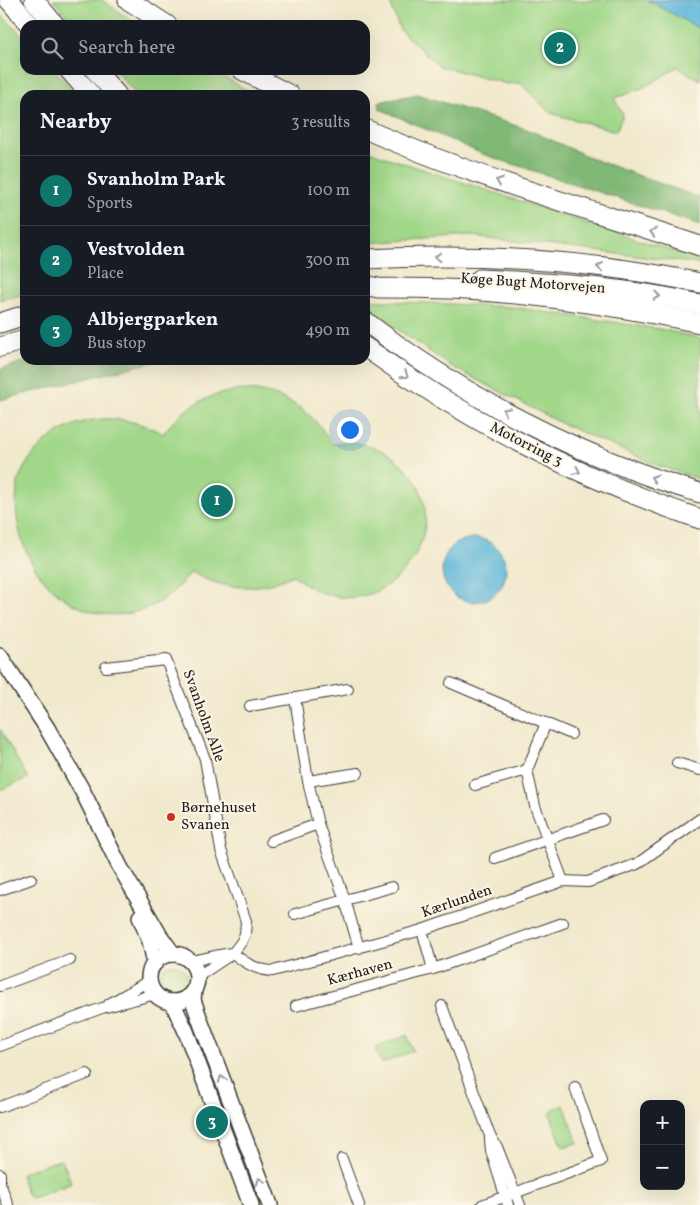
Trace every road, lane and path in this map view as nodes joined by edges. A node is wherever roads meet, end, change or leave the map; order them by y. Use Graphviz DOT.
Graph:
graph roads {
  1 [pos="9,0"];
  2 [pos="34,0"];
  3 [pos="128,0"];
  4 [pos="26,20"];
  5 [pos="52,20"];
  6 [pos="159,20"];
  7 [pos="74,75"];
  8 [pos="99,75"];
  9 [pos="252,75"];
  10 [pos="87,90"];
  11 [pos="113,90"];
  12 [pos="280,90"];
  13 [pos="370,131"];
  14 [pos="700,246"];
  15 [pos="370,259"];
  16 [pos="370,279"];
  17 [pos="700,283"];
  18 [pos="370,286"];
  19 [pos="700,304"];
  20 [pos="20,317"];
  21 [pos="0,323"];
  22 [pos="700,323"];
  23 [pos="370,325"];
  24 [pos="20,341"];
  25 [pos="0,347"];
  26 [pos="370,350"];
  27 [pos="700,493"];
  28 [pos="700,519"];
  29 [pos="0,656"];
  30 [pos="106,667"];
  31 [pos="451,683"];
  32 [pos="348,689"];
  33 [pos="295,698"];
  34 [pos="250,706"];
  35 [pos="546,724"];
  36 [pos="571,734"];
  37 [pos="677,763"];
  38 [pos="527,770"];
  39 [pos="700,770"];
  40 [pos="358,773"];
  41 [pos="308,781"];
  42 [pos="475,785"];
  43 [pos="700,819"];
  44 [pos="603,820"];
  45 [pos="318,824"];
  46 [pos="548,840"];
  47 [pos="272,841"];
  48 [pos="495,858"];
  49 [pos="120,867"];
  50 [pos="31,879"];
  51 [pos="563,881"];
  52 [pos="392,887"];
  53 [pos="0,890"];
  54 [pos="346,900"];
  55 [pos="295,914"];
  56 [pos="562,923"];
  57 [pos="422,930"];
  58 [pos="359,948"];
  59 [pos="233,953"];
  60 [pos="173,954"];
  61 [pos="70,960"];
  62 [pos="190,961"];
  63 [pos="155,963"];
  64 [pos="432,968"];
  65 [pos="150,979"];
  66 [pos="195,984"];
  67 [pos="0,986"];
  68 [pos="156,994"];
  69 [pos="172,1002"];
  70 [pos="296,1006"];
  71 [pos="442,1006"];
  72 [pos="102,1008"];
  73 [pos="0,1046"];
  74 [pos="87,1074"];
  75 [pos="575,1087"];
  76 [pos="0,1107"];
  77 [pos="490,1136"];
  78 [pos="342,1159"];
  79 [pos="0,1174"];
  80 [pos="515,1192"];
  81 [pos="507,1201"];
  82 [pos="8,1205"];
  83 [pos="251,1205"];
  84 [pos="270,1205"];
  85 [pos="359,1205"];
  86 [pos="482,1205"];
  87 [pos="520,1205"];
  1 -- 4 [label="highway"];
  2 -- 5 [label="highway"];
  3 -- 6 [label="highway"];
  7 -- 10 [label="highway"];
  8 -- 11 [label="highway"];
  9 -- 12 [label="highway"];
  14 -- 13 [label="highway, one-way"];
  17 -- 15 [label="highway, Køge Bugt Motorvejen, one-way"];
  16 -- 19 [label="highway, Køge Bugt Motorvejen, one-way"];
  18 -- 22 [label="highway"];
  20 -- 21 [label="highway"];
  27 -- 23 [label="highway, one-way"];
  24 -- 25 [label="highway"];
  26 -- 28 [label="highway, Motorring 3, one-way"];
  29 -- 49 [label="street"];
  30 -- 59 [label="street, Svanholm Alle"];
  31 -- 35 [label="street"];
  32 -- 33 [label="street"];
  33 -- 34 [label="street"];
  33 -- 41 [label="street"];
  35 -- 36 [label="street"];
  35 -- 38 [label="street"];
  37 -- 39 [label="street"];
  38 -- 42 [label="street"];
  38 -- 46 [label="street"];
  40 -- 41 [label="street"];
  41 -- 45 [label="street"];
  43 -- 51 [label="street, Kærlunden"];
  44 -- 46 [label="street"];
  45 -- 47 [label="street"];
  45 -- 54 [label="street"];
  46 -- 48 [label="street"];
  46 -- 51 [label="street"];
  49 -- 60 [label="street"];
  49 -- 63 [label="street"];
  50 -- 53 [label="street"];
  51 -- 57 [label="street, Kærlunden"];
  52 -- 54 [label="street"];
  54 -- 55 [label="street"];
  54 -- 58 [label="street"];
  56 -- 64 [label="street, Kærhaven"];
  57 -- 58 [label="street, Kærlunden"];
  57 -- 64 [label="street"];
  58 -- 59 [label="street, Kærlunden"];
  59 -- 62 [label="street"];
  59 -- 66 [label="street, Svanholm Alle"];
  60 -- 62 [label="street"];
  60 -- 63 [label="street"];
  61 -- 67 [label="street"];
  62 -- 66 [label="street"];
  63 -- 65 [label="street"];
  64 -- 70 [label="street, Kærhaven"];
  65 -- 68 [label="street"];
  65 -- 72 [label="street"];
  66 -- 69 [label="street"];
  84 -- 66 [label="street, one-way"];
  68 -- 69 [label="street"];
  68 -- 72 [label="street"];
  69 -- 83 [label="street"];
  71 -- 77 [label="street"];
  72 -- 73 [label="street"];
  74 -- 76 [label="street"];
  75 -- 80 [label="street"];
  77 -- 80 [label="street"];
  77 -- 81 [label="street"];
  78 -- 85 [label="street"];
  79 -- 82 [label="street"];
  80 -- 81 [label="street"];
  80 -- 87 [label="street"];
  81 -- 86 [label="street"];
}
